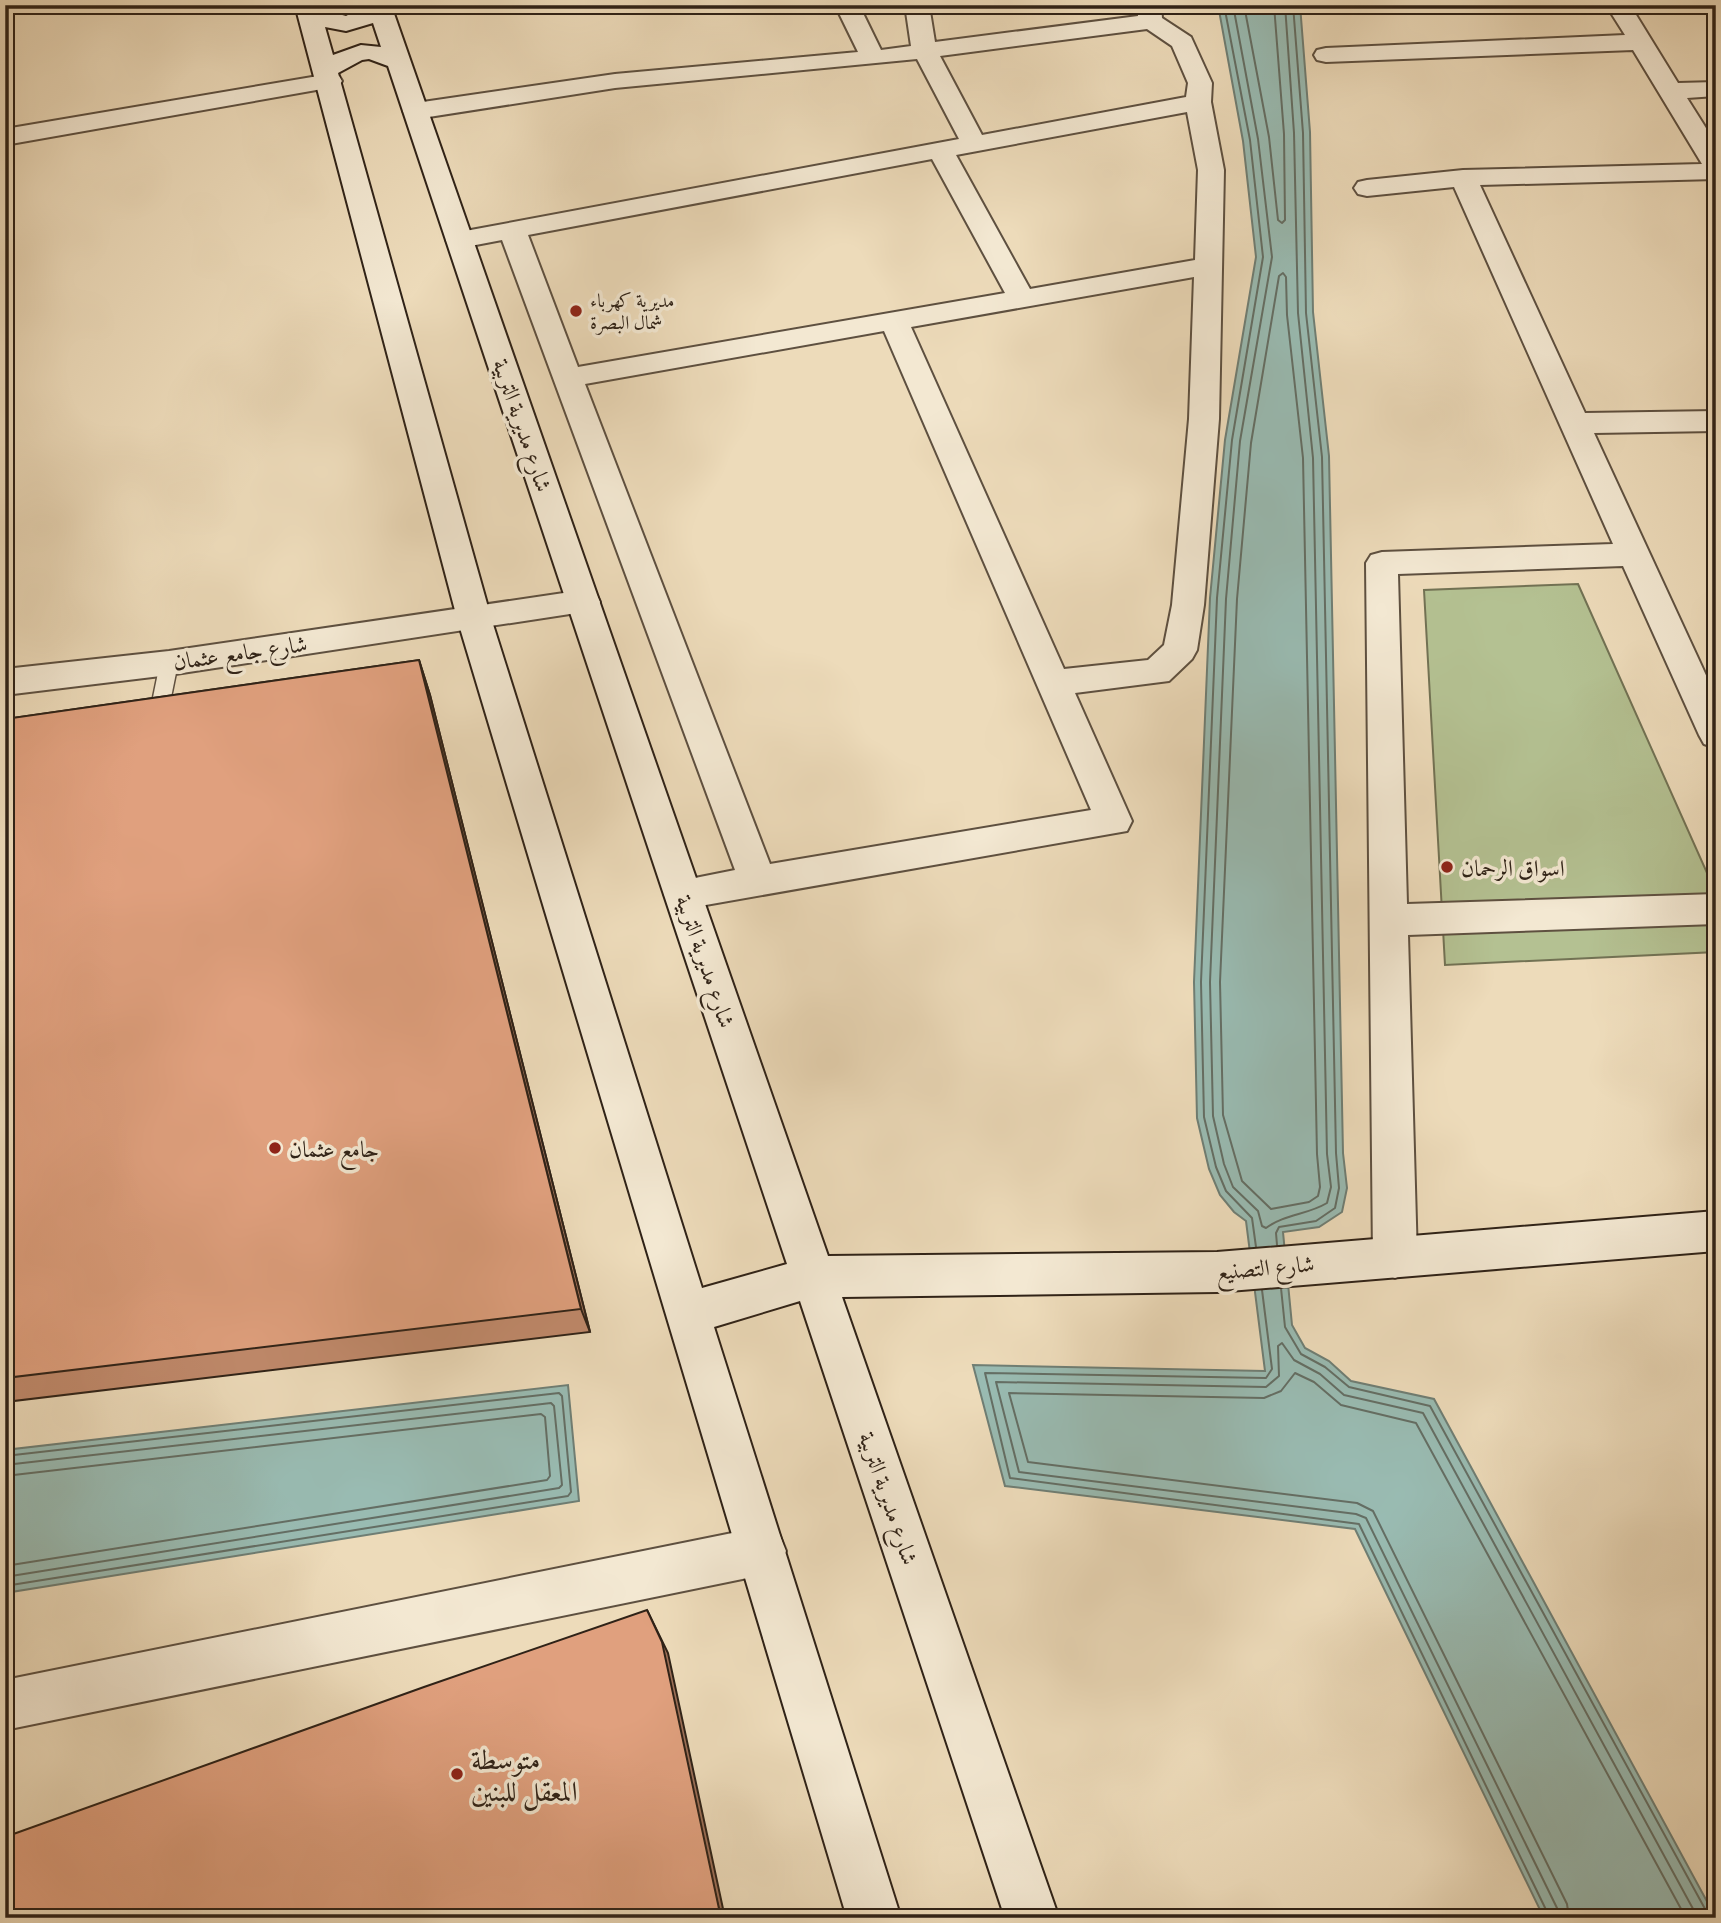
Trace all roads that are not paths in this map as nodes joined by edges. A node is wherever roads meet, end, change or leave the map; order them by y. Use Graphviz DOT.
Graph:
graph roads {
  1 [pos="847,5"];
  2 [pos="917,5"];
  3 [pos="1619,5"];
  4 [pos="380,6"];
  5 [pos="308,9"];
  6 [pos="1150,13"];
  7 [pos="1641,42"];
  8 [pos="925,49"];
  9 [pos="1326,55"];
  10 [pos="873,58"];
  11 [pos="399,62"];
  12 [pos="328,76"];
  13 [pos="1716,89"];
  14 [pos="1670,90"];
  15 [pos="1198,102"];
  16 [pos="416,111"];
  17 [pos="5,137"];
  18 [pos="974,143"];
  19 [pos="940,150"];
  20 [pos="1716,169"];
  21 [pos="1463,178"];
  22 [pos="1367,188"];
  23 [pos="512,230"];
  24 [pos="460,240"];
  25 [pos="1208,266"];
  26 [pos="1022,299"];
  27 [pos="894,321"];
  28 [pos="568,378"];
  29 [pos="1716,421"];
  30 [pos="1574,423"];
  31 [pos="1634,554"];
  32 [pos="584,603"];
  33 [pos="474,618"];
  34 [pos="169,663"];
  35 [pos="5,682"];
  36 [pos="1052,683"];
  37 [pos="1716,735"];
  38 [pos="148,739"];
  39 [pos="758,882"];
  40 [pos="683,894"];
  41 [pos="1716,909"];
  42 [pos="1389,920"];
  43 [pos="1716,1231"];
  44 [pos="1395,1258"];
  45 [pos="813,1277"];
  46 [pos="689,1313"];
  47 [pos="762,1551"];
  48 [pos="5,1705"];
  49 [pos="874,1918"];
  50 [pos="1032,1918"];
  1 -- 10 [label="street"];
  2 -- 8 [label="street"];
  3 -- 7 [label="street"];
  4 -- 5 [label="street"];
  4 -- 11 [label="street, شارع مديرية التربية"];
  5 -- 12 [label="street"];
  6 -- 8 [label="street"];
  6 -- 15 [label="street"];
  7 -- 9 [label="street"];
  7 -- 14 [label="street"];
  8 -- 10 [label="street"];
  8 -- 18 [label="street"];
  10 -- 16 [label="street"];
  11 -- 12 [label="street"];
  11 -- 16 [label="street, شارع مديرية التربية"];
  12 -- 17 [label="street"];
  12 -- 33 [label="street"];
  13 -- 14 [label="street"];
  14 -- 20 [label="street"];
  15 -- 18 [label="street"];
  15 -- 25 [label="street"];
  16 -- 24 [label="street, شارع مديرية التربية"];
  18 -- 19 [label="street"];
  19 -- 23 [label="street"];
  19 -- 26 [label="street"];
  20 -- 21 [label="street"];
  21 -- 22 [label="street"];
  21 -- 30 [label="street"];
  23 -- 24 [label="street"];
  23 -- 28 [label="street"];
  24 -- 32 [label="street, شارع مديرية التربية"];
  25 -- 26 [label="street"];
  25 -- 36 [label="street"];
  26 -- 27 [label="street"];
  27 -- 28 [label="street"];
  27 -- 36 [label="street"];
  28 -- 39 [label="street"];
  29 -- 30 [label="street"];
  30 -- 31 [label="street"];
  31 -- 37 [label="street"];
  31 -- 42 [label="street"];
  32 -- 33 [label="street, شارع جامع عثمان"];
  32 -- 40 [label="street, شارع مديرية التربية"];
  33 -- 34 [label="street, شارع جامع عثمان"];
  33 -- 46 [label="street"];
  34 -- 35 [label="street, شارع جامع عثمان"];
  34 -- 38 [label="lane"];
  36 -- 39 [label="street"];
  39 -- 40 [label="street"];
  40 -- 45 [label="street, شارع مديرية التربية"];
  41 -- 42 [label="street"];
  42 -- 44 [label="street"];
  43 -- 44 [label="street, شارع التصنيع"];
  44 -- 45 [label="street, شارع التصنيع"];
  45 -- 46 [label="street, شارع التصنيع"];
  45 -- 50 [label="street, شارع مديرية التربية"];
  46 -- 47 [label="street"];
  47 -- 48 [label="street"];
  47 -- 49 [label="street"];
}
